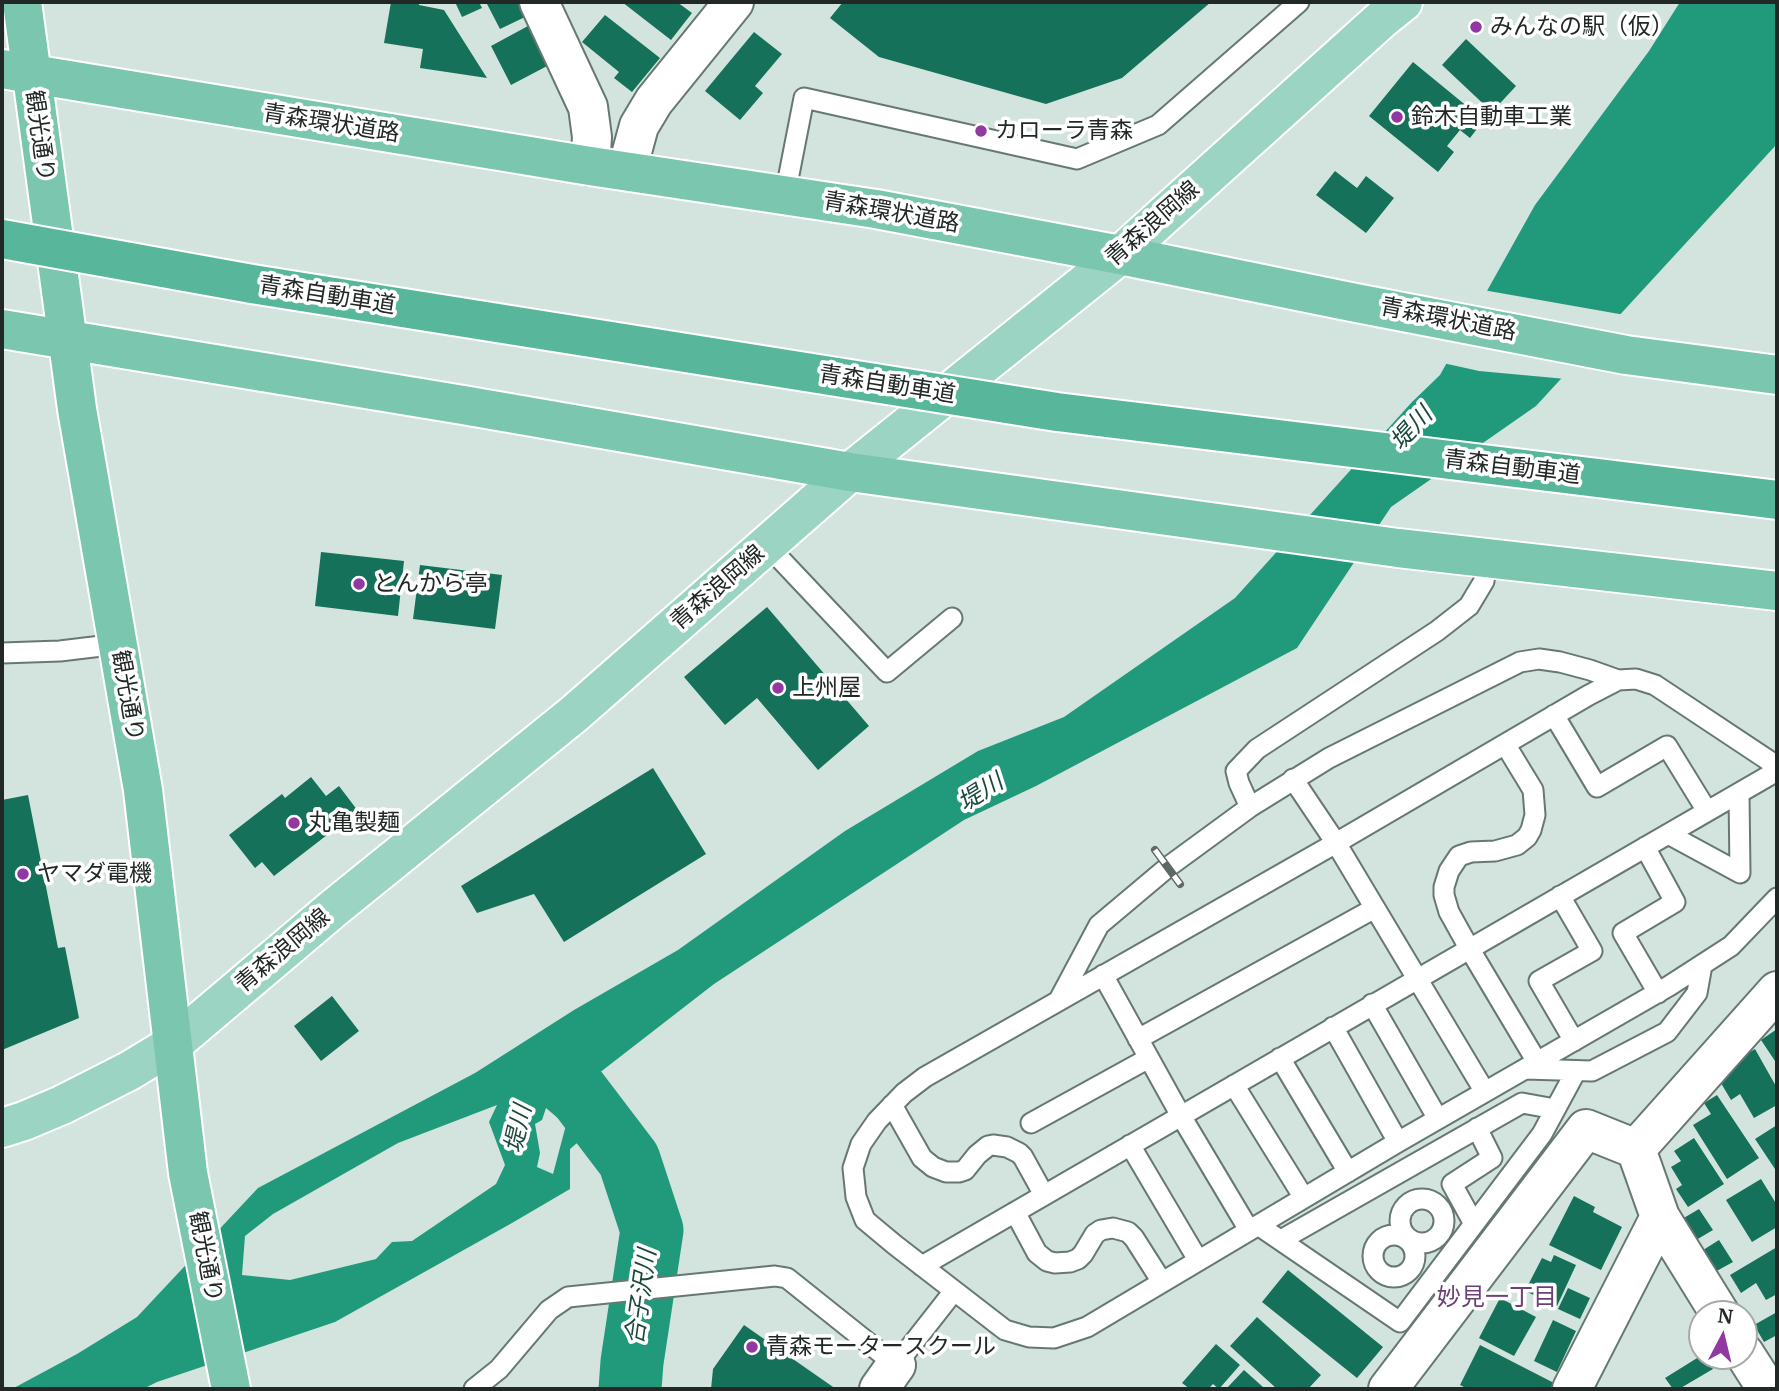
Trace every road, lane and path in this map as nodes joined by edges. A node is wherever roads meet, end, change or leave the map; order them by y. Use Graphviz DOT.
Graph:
graph roads {
  1 [pos="22,2"];
  2 [pos="539,2"];
  3 [pos="734,2"];
  4 [pos="1299,2"];
  5 [pos="1403,2"];
  6 [pos="16,72"];
  7 [pos="590,166"];
  8 [pos="627,170"];
  9 [pos="785,195"];
  10 [pos="2,239"];
  11 [pos="1120,255"];
  12 [pos="2,329"];
  13 [pos="67,339"];
  14 [pos="1777,375"];
  15 [pos="850,472"];
  16 [pos="1777,500"];
  17 [pos="767,545"];
  18 [pos="1488,558"];
  19 [pos="1777,591"];
  20 [pos="952,618"];
  21 [pos="118,644"];
  22 [pos="2,653"];
  23 [pos="1618,680"];
  24 [pos="1554,715"];
  25 [pos="1505,744"];
  26 [pos="1777,768"];
  27 [pos="1293,779"];
  28 [pos="1739,793"];
  29 [pos="1250,807"];
  30 [pos="1707,811"];
  31 [pos="1668,834"];
  32 [pos="1336,843"];
  33 [pos="1645,847"];
  34 [pos="1560,896"];
  35 [pos="1777,898"];
  36 [pos="1375,908"];
  37 [pos="1469,948"];
  38 [pos="1702,965"];
  39 [pos="1103,975"];
  40 [pos="1417,978"];
  41 [pos="1777,991"];
  42 [pos="1658,993"];
  43 [pos="1059,1001"];
  44 [pos="1372,1004"];
  45 [pos="1333,1027"];
  46 [pos="1138,1039"];
  47 [pos="1574,1041"];
  48 [pos="172,1045"];
  49 [pos="1149,1058"];
  50 [pos="1280,1058"];
  51 [pos="1531,1065"];
  52 [pos="1577,1071"];
  53 [pos="1234,1085"];
  54 [pos="1485,1092"];
  55 [pos="892,1105"];
  56 [pos="1555,1109"];
  57 [pos="1181,1116"];
  58 [pos="1438,1119"];
  59 [pos="1031,1123"];
  60 [pos="2,1128"];
  61 [pos="1478,1128"];
  62 [pos="1398,1142"];
  63 [pos="1130,1145"];
  64 [pos="1636,1149"];
  65 [pos="1348,1172"];
  66 [pos="1378,1184"];
  67 [pos="1044,1195"];
  68 [pos="1304,1198"];
  69 [pos="1406,1205"];
  70 [pos="1015,1212"];
  71 [pos="1660,1217"];
  72 [pos="1474,1224"];
  73 [pos="1253,1227"];
  74 [pos="1407,1239"];
  75 [pos="1281,1240"];
  76 [pos="1198,1260"];
  77 [pos="922,1266"];
  78 [pos="1381,1273"];
  79 [pos="1162,1282"];
  80 [pos="954,1291"];
  81 [pos="1361,1295"];
  82 [pos="1711,1300"];
  83 [pos="1755,1370"];
  84 [pos="887,1377"];
  85 [pos="231,1389"];
  86 [pos="474,1389"];
  87 [pos="1388,1389"];
  88 [pos="1572,1389"];
  89 [pos="1767,1389"];
  1 -- 6 [label="highway, 観光通り"];
  2 -- 7 [label="street"];
  3 -- 8 [label="street"];
  4 -- 9 [label="lane"];
  5 -- 11 [label="main road, 青森浪岡線"];
  6 -- 7 [label="highway, 青森環状道路"];
  6 -- 13 [label="highway, 観光通り"];
  7 -- 8 [label="highway, 青森環状道路"];
  8 -- 9 [label="highway, 青森環状道路"];
  9 -- 11 [label="highway, 青森環状道路"];
  10 -- 16 [label="highway, 青森自動車道, bridge"];
  11 -- 14 [label="highway, 青森環状道路"];
  11 -- 15 [label="main road, 青森浪岡線"];
  12 -- 13 [label="highway"];
  13 -- 15 [label="highway"];
  13 -- 21 [label="highway, 観光通り"];
  15 -- 17 [label="main road, 青森浪岡線"];
  15 -- 18 [label="highway"];
  17 -- 20 [label="lane"];
  17 -- 48 [label="main road, 青森浪岡線"];
  18 -- 19 [label="highway"];
  18 -- 29 [label="lane"];
  21 -- 22 [label="lane"];
  21 -- 48 [label="highway, 観光通り"];
  23 -- 24 [label="lane"];
  23 -- 26 [label="lane"];
  23 -- 27 [label="lane"];
  24 -- 25 [label="lane"];
  24 -- 30 [label="lane"];
  25 -- 32 [label="lane"];
  25 -- 37 [label="lane"];
  26 -- 28 [label="lane"];
  27 -- 29 [label="lane"];
  27 -- 32 [label="lane"];
  28 -- 30 [label="lane"];
  28 -- 31 [label="lane"];
  29 -- 43 [label="lane"];
  30 -- 31 [label="lane"];
  31 -- 33 [label="lane"];
  32 -- 36 [label="lane"];
  32 -- 39 [label="lane"];
  33 -- 34 [label="lane"];
  33 -- 42 [label="lane"];
  34 -- 37 [label="lane"];
  34 -- 47 [label="lane"];
  35 -- 38 [label="lane"];
  36 -- 40 [label="lane"];
  36 -- 46 [label="lane"];
  37 -- 40 [label="lane"];
  37 -- 51 [label="lane"];
  38 -- 42 [label="lane"];
  38 -- 52 [label="lane"];
  39 -- 43 [label="lane"];
  39 -- 46 [label="lane"];
  40 -- 44 [label="lane"];
  40 -- 54 [label="lane"];
  41 -- 64 [label="street"];
  42 -- 47 [label="lane"];
  43 -- 55 [label="lane"];
  44 -- 45 [label="lane"];
  44 -- 58 [label="lane"];
  45 -- 50 [label="lane"];
  45 -- 62 [label="lane"];
  46 -- 49 [label="lane"];
  47 -- 51 [label="lane"];
  48 -- 60 [label="main road, 青森浪岡線"];
  48 -- 85 [label="highway, 観光通り"];
  49 -- 57 [label="lane"];
  49 -- 59 [label="lane"];
  50 -- 53 [label="lane"];
  50 -- 65 [label="lane"];
  51 -- 52 [label="lane"];
  51 -- 54 [label="lane"];
  52 -- 56 [label="lane"];
  53 -- 57 [label="lane"];
  53 -- 68 [label="lane"];
  54 -- 58 [label="lane"];
  55 -- 67 [label="lane"];
  55 -- 77 [label="lane"];
  56 -- 61 [label="lane"];
  56 -- 72 [label="lane"];
  57 -- 63 [label="lane"];
  57 -- 73 [label="lane"];
  58 -- 62 [label="lane"];
  61 -- 66 [label="lane"];
  61 -- 72 [label="lane"];
  62 -- 65 [label="lane"];
  63 -- 67 [label="lane"];
  63 -- 76 [label="lane"];
  64 -- 71 [label="street"];
  64 -- 87 [label="street"];
  65 -- 68 [label="lane"];
  66 -- 69 [label="lane"];
  66 -- 75 [label="lane"];
  67 -- 70 [label="lane"];
  68 -- 73 [label="lane"];
  69 -- 74 [label="lane"];
  69 -- 74 [label="lane"];
  70 -- 77 [label="lane"];
  70 -- 79 [label="lane"];
  71 -- 82 [label="street"];
  71 -- 88 [label="street"];
  72 -- 81 [label="lane"];
  73 -- 75 [label="lane"];
  73 -- 76 [label="lane"];
  74 -- 78 [label="lane"];
  74 -- 78 [label="lane"];
  75 -- 81 [label="lane"];
  76 -- 79 [label="lane"];
  77 -- 80 [label="lane"];
  78 -- 81 [label="lane"];
  79 -- 80 [label="lane"];
  80 -- 84 [label="lane"];
  83 -- 89 [label="street"];
  84 -- 86 [label="lane"];
}
